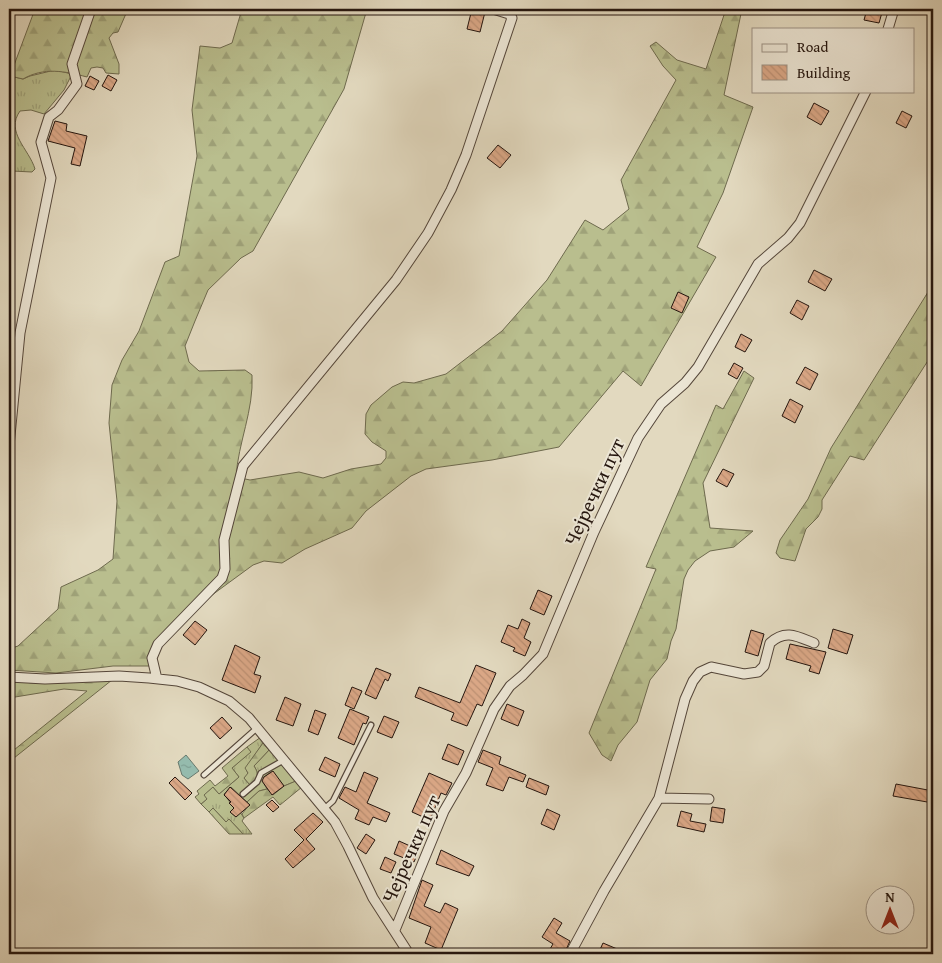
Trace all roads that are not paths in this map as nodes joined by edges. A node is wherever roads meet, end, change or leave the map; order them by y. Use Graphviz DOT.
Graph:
graph roads {
  1 [pos="91,9"];
  2 [pos="493,9"];
  3 [pos="894,9"];
  4 [pos="889,25"];
  5 [pos="866,92"];
  6 [pos="9,446"];
  7 [pos="814,643"];
  8 [pos="9,677"];
  9 [pos="157,679"];
  10 [pos="370,725"];
  11 [pos="257,728"];
  12 [pos="284,760"];
  13 [pos="204,775"];
  14 [pos="242,794"];
  15 [pos="659,798"];
  16 [pos="709,799"];
  17 [pos="324,809"];
  18 [pos="395,930"];
  19 [pos="409,954"];
  20 [pos="570,954"];
  1 -- 6 [label="street"];
  2 -- 9 [label="street"];
  3 -- 4 [label="street"];
  5 -- 18 [label="street, Чејречки пут"];
  7 -- 15 [label="street"];
  8 -- 9 [label="street, Чејречки пут"];
  9 -- 11 [label="street, Чејречки пут"];
  10 -- 17 [label="lane"];
  11 -- 12 [label="street, Чејречки пут"];
  11 -- 13 [label="lane"];
  12 -- 14 [label="lane"];
  12 -- 17 [label="street, Чејречки пут"];
  15 -- 16 [label="street"];
  15 -- 20 [label="street"];
  17 -- 18 [label="street, Чејречки пут"];
  18 -- 19 [label="street, Чејречки пут"];
}
